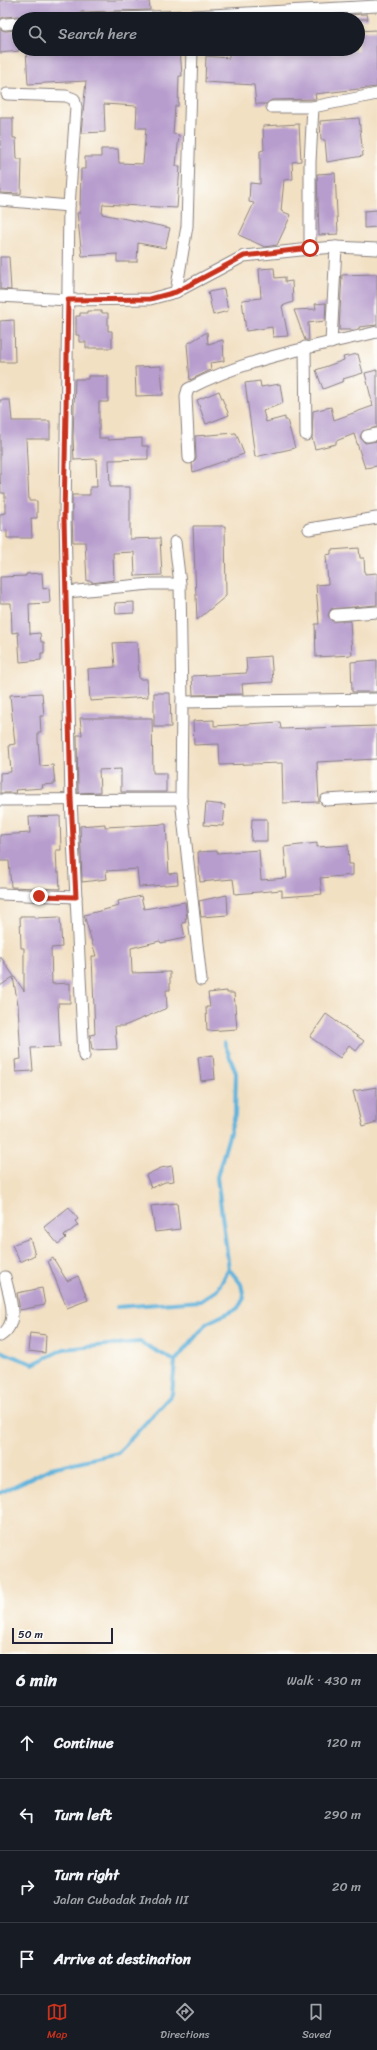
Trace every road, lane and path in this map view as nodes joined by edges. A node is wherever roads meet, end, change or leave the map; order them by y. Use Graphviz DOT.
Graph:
graph roads {
  1 [pos="377,6"];
  2 [pos="285,12"];
  3 [pos="5,24"];
  4 [pos="12,24"];
  5 [pos="192,56"];
  6 [pos="7,94"];
  7 [pos="377,94"];
  8 [pos="272,107"];
  9 [pos="313,107"];
  10 [pos="0,200"];
  11 [pos="69,206"];
  12 [pos="336,247"];
  13 [pos="310,248"];
  14 [pos="377,249"];
  15 [pos="176,292"];
  16 [pos="0,296"];
  17 [pos="68,300"];
  18 [pos="377,332"];
  19 [pos="331,343"];
  20 [pos="305,347"];
  21 [pos="306,435"];
  22 [pos="189,458"];
  23 [pos="377,518"];
  24 [pos="309,528"];
  25 [pos="175,542"];
  26 [pos="180,584"];
  27 [pos="66,592"];
  28 [pos="377,612"];
  29 [pos="335,615"];
  30 [pos="377,699"];
  31 [pos="182,702"];
  32 [pos="377,797"];
  33 [pos="71,799"];
  34 [pos="181,799"];
  35 [pos="0,800"];
  36 [pos="326,800"];
  37 [pos="0,894"];
  38 [pos="76,897"];
  39 [pos="201,980"];
  40 [pos="84,1056"];
  41 [pos="5,1277"];
  42 [pos="0,1336"];
  1 -- 2 [label="street"];
  3 -- 4 [label="street"];
  5 -- 15 [label="street"];
  6 -- 11 [label="street"];
  7 -- 9 [label="street"];
  8 -- 9 [label="street"];
  9 -- 13 [label="street"];
  10 -- 11 [label="street"];
  11 -- 17 [label="street"];
  12 -- 13 [label="street"];
  12 -- 14 [label="street"];
  12 -- 19 [label="street"];
  13 -- 15 [label="street"];
  15 -- 17 [label="street"];
  16 -- 17 [label="street"];
  17 -- 27 [label="street"];
  18 -- 19 [label="street"];
  19 -- 20 [label="street"];
  20 -- 21 [label="street"];
  20 -- 22 [label="street"];
  23 -- 24 [label="street"];
  25 -- 26 [label="street"];
  26 -- 27 [label="street"];
  26 -- 31 [label="street"];
  27 -- 33 [label="street"];
  28 -- 29 [label="street"];
  30 -- 31 [label="street"];
  31 -- 34 [label="street"];
  32 -- 36 [label="street"];
  33 -- 34 [label="street"];
  33 -- 35 [label="street"];
  33 -- 38 [label="street"];
  34 -- 39 [label="street"];
  37 -- 38 [label="street"];
  38 -- 40 [label="street"];
  41 -- 42 [label="street"];
}
